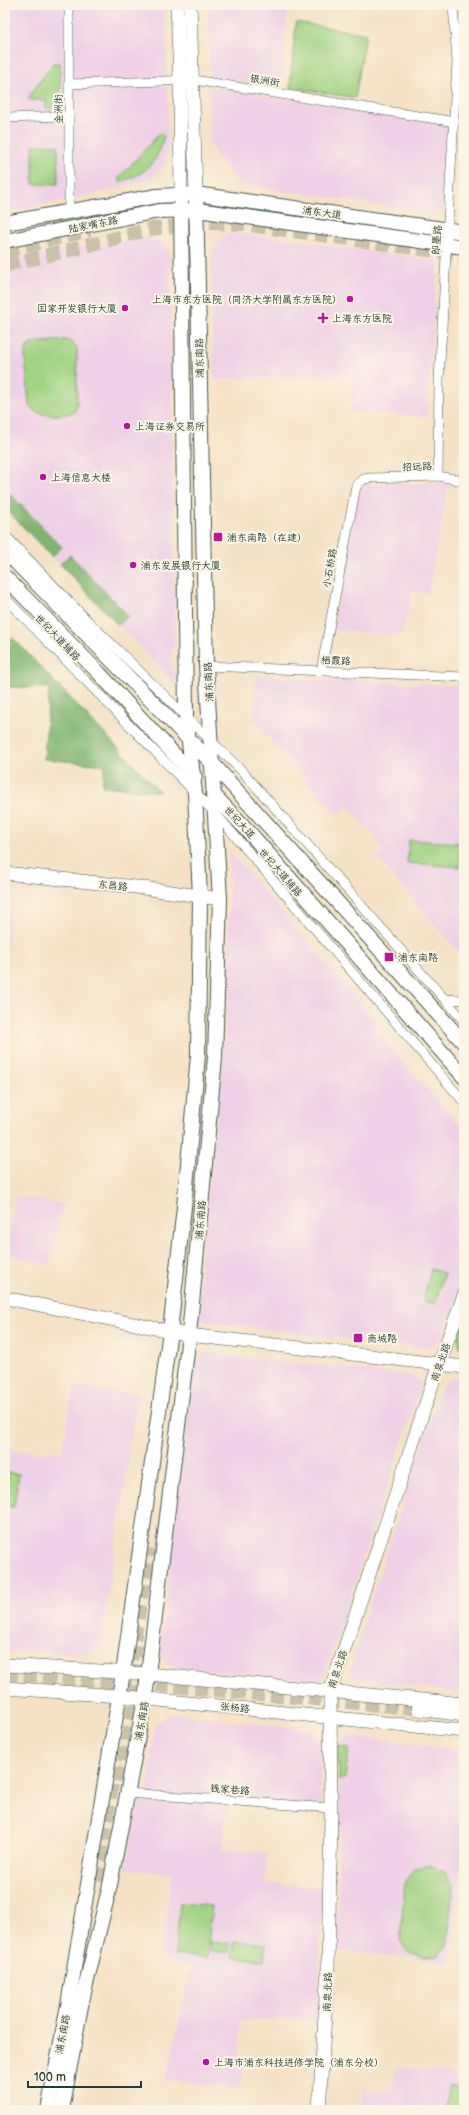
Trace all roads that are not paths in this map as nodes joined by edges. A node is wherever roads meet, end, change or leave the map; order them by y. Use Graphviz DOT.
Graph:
graph roads {
  1 [pos="69,5"];
  2 [pos="177,5"];
  3 [pos="190,5"];
  4 [pos="453,5"];
  5 [pos="461,62"];
  6 [pos="180,80"];
  7 [pos="194,80"];
  8 [pos="69,84"];
  9 [pos="69,116"];
  10 [pos="5,118"];
  11 [pos="455,122"];
  12 [pos="181,194"];
  13 [pos="196,194"];
  14 [pos="181,210"];
  15 [pos="197,210"];
  16 [pos="69,212"];
  17 [pos="5,223"];
  18 [pos="448,229"];
  19 [pos="464,232"];
  20 [pos="5,241"];
  21 [pos="447,244"];
  22 [pos="464,247"];
  23 [pos="438,476"];
  24 [pos="370,478"];
  25 [pos="464,481"];
  26 [pos="5,535"];
  27 [pos="5,550"];
  28 [pos="5,577"];
  29 [pos="5,598"];
  30 [pos="206,666"];
  31 [pos="322,671"];
  32 [pos="464,677"];
  33 [pos="186,717"];
  34 [pos="188,740"];
  35 [pos="210,741"];
  36 [pos="213,764"];
  37 [pos="193,775"];
  38 [pos="195,793"];
  39 [pos="215,796"];
  40 [pos="216,814"];
  41 [pos="5,873"];
  42 [pos="200,897"];
  43 [pos="220,899"];
  44 [pos="445,999"];
  45 [pos="464,1000"];
  46 [pos="464,1021"];
  47 [pos="448,1023"];
  48 [pos="464,1043"];
  49 [pos="464,1077"];
  50 [pos="464,1102"];
  51 [pos="464,1295"];
  52 [pos="5,1298"];
  53 [pos="170,1331"];
  54 [pos="189,1335"];
  55 [pos="439,1364"];
  56 [pos="464,1367"];
  57 [pos="157,1424"];
  58 [pos="178,1428"];
  59 [pos="5,1665"];
  60 [pos="123,1673"];
  61 [pos="148,1674"];
  62 [pos="5,1688"];
  63 [pos="330,1692"];
  64 [pos="119,1696"];
  65 [pos="144,1699"];
  66 [pos="464,1704"];
  67 [pos="464,1715"];
  68 [pos="330,1716"];
  69 [pos="464,1723"];
  70 [pos="464,1731"];
  71 [pos="128,1793"];
  72 [pos="331,1808"];
  73 [pos="101,1881"];
  74 [pos="74,2007"];
  75 [pos="48,2110"];
  76 [pos="62,2110"];
  77 [pos="319,2110"];
  1 -- 8 [label="street, 金洲街"];
  2 -- 6 [label="street, 浦东南路"];
  3 -- 7 [label="street, 浦东南路"];
  4 -- 5 [label="street, 即墨路"];
  5 -- 11 [label="street, 即墨路"];
  6 -- 7 [label="street, 银洲街"];
  6 -- 8 [label="street, 银洲街"];
  6 -- 12 [label="street, 浦东南路"];
  7 -- 11 [label="street, 银洲街"];
  7 -- 13 [label="street, 浦东南路"];
  8 -- 9 [label="street, 金洲街"];
  9 -- 10 [label="street"];
  9 -- 16 [label="street, 金洲街"];
  11 -- 18 [label="street, 即墨路"];
  12 -- 13 [label="main road, 浦东大道"];
  12 -- 14 [label="main road, 浦东南路"];
  12 -- 16 [label="main road, 陆家嘴东路"];
  13 -- 15 [label="main road, 浦东南路"];
  13 -- 18 [label="main road, 浦东大道"];
  14 -- 15 [label="main road, 浦东大道"];
  14 -- 20 [label="main road, 陆家嘴东路"];
  14 -- 33 [label="main road, 浦东南路"];
  15 -- 21 [label="main road, 浦东大道"];
  15 -- 30 [label="main road, 浦东南路"];
  16 -- 17 [label="main road, 陆家嘴东路"];
  18 -- 19 [label="main road, 浦东大道"];
  18 -- 21 [label="street, 即墨路"];
  21 -- 22 [label="main road, 浦东大道"];
  21 -- 23 [label="street, 即墨路"];
  23 -- 24 [label="street, 招远路"];
  23 -- 25 [label="street, 招远路"];
  24 -- 31 [label="street, 小石桥路"];
  26 -- 33 [label="street"];
  27 -- 34 [label="main road, 世纪大道"];
  28 -- 37 [label="main road, 世纪大道"];
  29 -- 38 [label="street, 世纪大道辅路"];
  30 -- 31 [label="street, 栖霞路"];
  30 -- 35 [label="main road, 浦东南路"];
  31 -- 32 [label="street, 栖霞路"];
  33 -- 34 [label="main road, 浦东南路"];
  33 -- 35 [label="street"];
  33 -- 36 [label="street"];
  34 -- 36 [label="main road, 世纪大道"];
  34 -- 37 [label="main road, 浦东南路"];
  35 -- 36 [label="main road, 浦东南路"];
  35 -- 44 [label="street"];
  36 -- 39 [label="main road, 浦东南路"];
  36 -- 47 [label="main road, 世纪大道"];
  37 -- 38 [label="main road, 浦东南路"];
  37 -- 39 [label="main road, 世纪大道"];
  38 -- 40 [label="street, 世纪大道辅路"];
  38 -- 42 [label="main road, 浦东南路"];
  39 -- 40 [label="main road, 浦东南路"];
  39 -- 49 [label="main road, 世纪大道"];
  40 -- 43 [label="main road, 浦东南路"];
  40 -- 50 [label="street, 世纪大道辅路"];
  41 -- 42 [label="street, 东昌路"];
  42 -- 43 [label="street, 东昌路"];
  42 -- 53 [label="main road, 浦东南路"];
  43 -- 54 [label="main road, 浦东南路"];
  44 -- 45 [label="street"];
  44 -- 46 [label="street"];
  44 -- 47 [label="street"];
  47 -- 48 [label="main road, 世纪大道"];
  51 -- 55 [label="street, 南泉北路"];
  52 -- 53 [label="street"];
  53 -- 54 [label="street"];
  53 -- 57 [label="main road, 浦东南路"];
  54 -- 55 [label="street"];
  54 -- 58 [label="main road, 浦东南路"];
  55 -- 56 [label="street"];
  55 -- 63 [label="street, 南泉北路"];
  57 -- 58 [label="main road, 浦东南路"];
  57 -- 60 [label="main road, 浦东南路"];
  58 -- 61 [label="main road, 浦东南路"];
  59 -- 60 [label="street"];
  60 -- 61 [label="street"];
  60 -- 64 [label="main road, 浦东南路"];
  61 -- 63 [label="street"];
  61 -- 65 [label="main road, 浦东南路"];
  62 -- 64 [label="street, 张杨路"];
  63 -- 66 [label="street"];
  63 -- 68 [label="street, 南泉北路"];
  64 -- 65 [label="street, 张杨路"];
  64 -- 74 [label="main road, 浦东南路"];
  65 -- 68 [label="street, 张杨路"];
  65 -- 71 [label="main road, 浦东南路"];
  67 -- 69 [label="street"];
  68 -- 70 [label="street, 张杨路"];
  68 -- 72 [label="street, 南泉北路"];
  71 -- 72 [label="street, 钱家巷路"];
  71 -- 74 [label="main road, 浦东南路"];
  72 -- 77 [label="street, 南泉北路"];
  73 -- 74 [label="main road, 浦东南路"];
  74 -- 75 [label="main road, 浦东南路"];
  74 -- 76 [label="main road, 浦东南路"];
}
